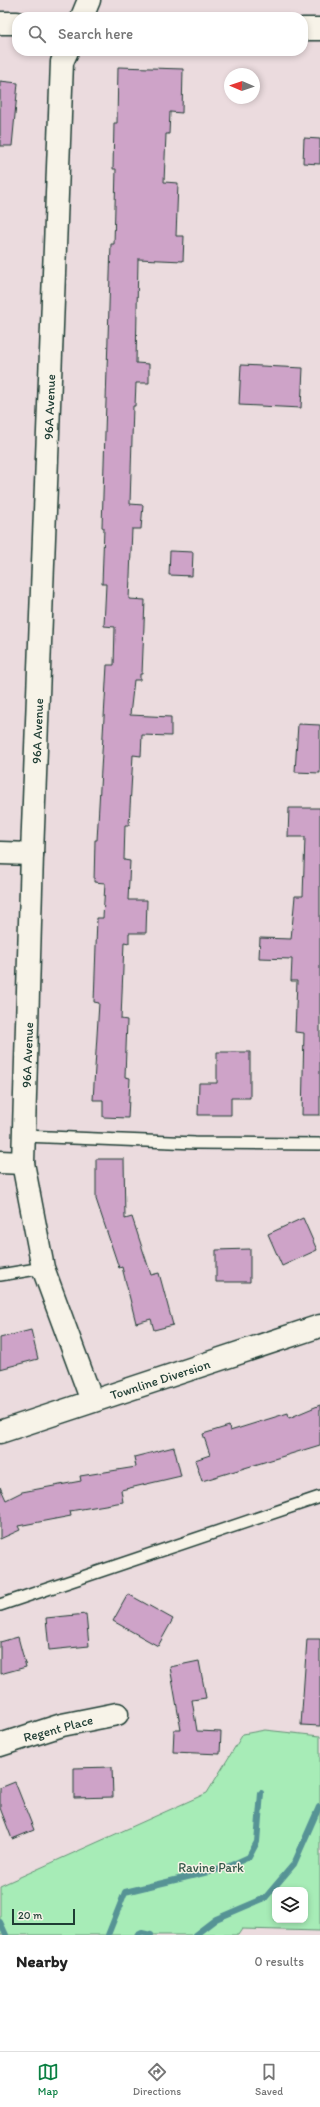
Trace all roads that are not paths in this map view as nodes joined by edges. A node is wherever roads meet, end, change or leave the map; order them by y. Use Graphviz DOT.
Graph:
graph roads {
  1 [pos="89,0"];
  2 [pos="84,12"];
  3 [pos="0,23"];
  4 [pos="12,23"];
  5 [pos="308,29"];
  6 [pos="320,29"];
  7 [pos="65,56"];
  8 [pos="0,853"];
  9 [pos="32,854"];
  10 [pos="24,1136"];
  11 [pos="320,1144"];
  12 [pos="0,1162"];
  13 [pos="23,1163"];
  14 [pos="43,1268"];
  15 [pos="0,1275"];
  16 [pos="320,1326"];
  17 [pos="92,1401"];
  18 [pos="0,1432"];
  19 [pos="320,1497"];
  20 [pos="0,1605"];
  21 [pos="117,1714"];
  22 [pos="0,1745"];
  1 -- 2 [label="street"];
  3 -- 4 [label="street"];
  5 -- 6 [label="street"];
  7 -- 9 [label="street, 96A Avenue"];
  8 -- 9 [label="street"];
  9 -- 10 [label="street, 96A Avenue"];
  10 -- 11 [label="lane"];
  10 -- 13 [label="street, 96A Avenue"];
  12 -- 13 [label="street"];
  13 -- 14 [label="street, 96A Avenue"];
  14 -- 15 [label="lane"];
  14 -- 17 [label="street, 96A Avenue"];
  16 -- 17 [label="street, Townline Diversion"];
  17 -- 18 [label="street, Townline Diversion"];
  19 -- 20 [label="lane"];
  21 -- 22 [label="street, Regent Place"];
}
